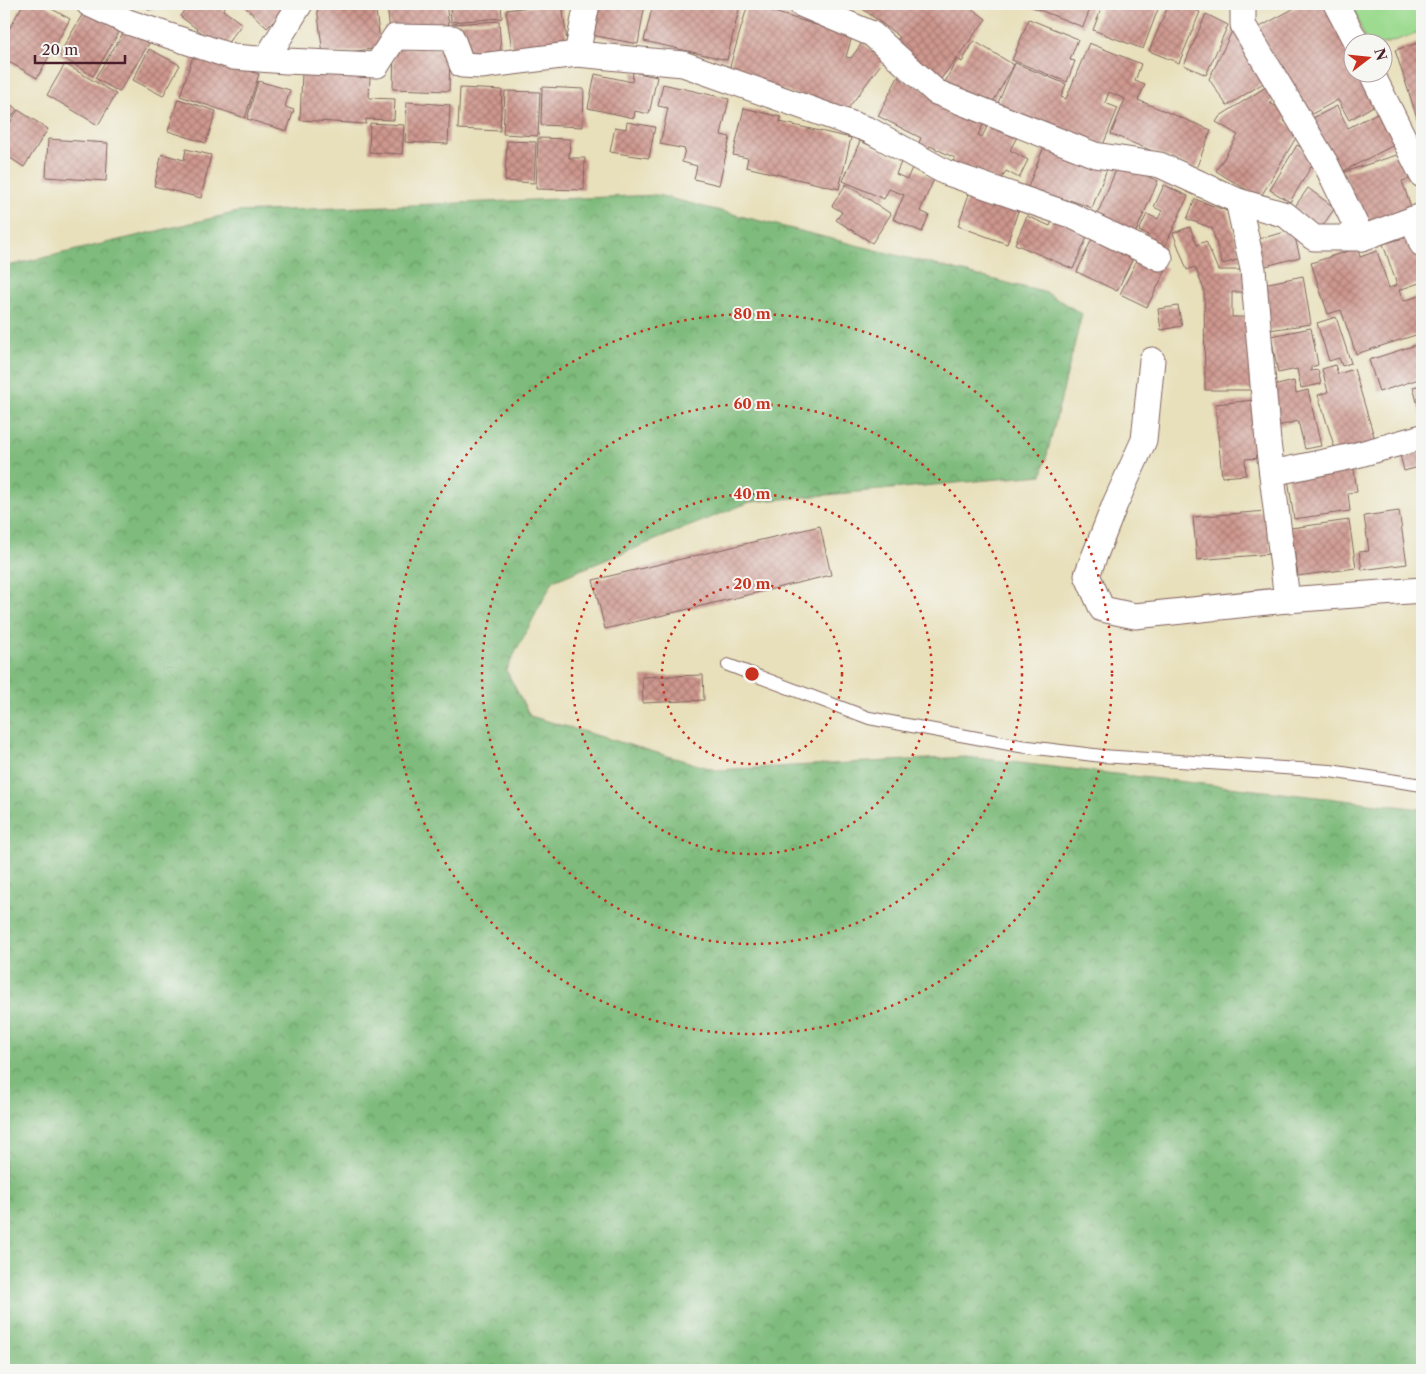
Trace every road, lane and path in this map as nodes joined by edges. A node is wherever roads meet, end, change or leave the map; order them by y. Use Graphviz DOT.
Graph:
graph roads {
  1 [pos="89,4"];
  2 [pos="300,4"];
  3 [pos="587,4"];
  4 [pos="801,4"];
  5 [pos="1243,4"];
  6 [pos="1336,4"];
  7 [pos="842,11"];
  8 [pos="1351,32"];
  9 [pos="577,54"];
  10 [pos="266,60"];
  11 [pos="1376,82"];
  12 [pos="1422,175"];
  13 [pos="1238,201"];
  14 [pos="1418,217"];
  15 [pos="1362,238"];
  16 [pos="1422,244"];
  17 [pos="1160,258"];
  18 [pos="1152,360"];
  19 [pos="1422,437"];
  20 [pos="1272,473"];
  21 [pos="1422,590"];
  22 [pos="1287,600"];
  23 [pos="728,664"];
  24 [pos="1422,785"];
  1 -- 10 [label="street"];
  2 -- 10 [label="street"];
  3 -- 9 [label="street"];
  4 -- 7 [label="street"];
  5 -- 15 [label="street"];
  6 -- 8 [label="street"];
  7 -- 13 [label="street"];
  9 -- 10 [label="street"];
  9 -- 17 [label="street"];
  11 -- 12 [label="street"];
  13 -- 15 [label="street"];
  13 -- 20 [label="street"];
  14 -- 15 [label="street"];
  14 -- 16 [label="street"];
  18 -- 22 [label="street"];
  19 -- 20 [label="street"];
  20 -- 22 [label="street"];
  21 -- 22 [label="street"];
  23 -- 24 [label="lane"];
}
